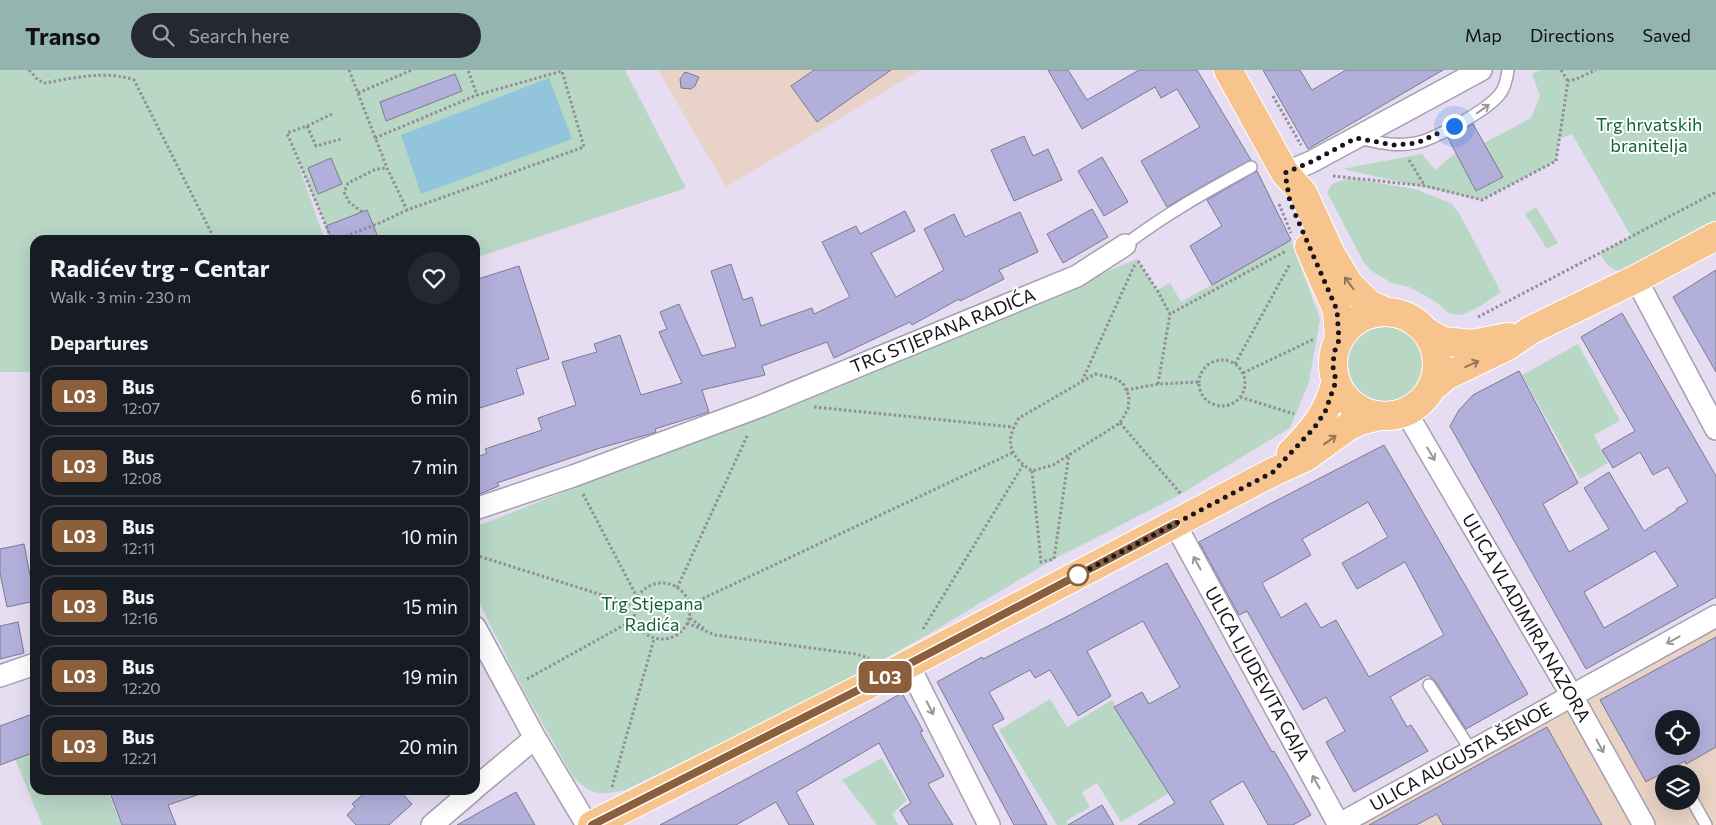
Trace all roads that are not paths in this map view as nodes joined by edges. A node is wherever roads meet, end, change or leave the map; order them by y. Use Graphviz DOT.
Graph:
graph roads {
  1 [pos="1228,70"];
  2 [pos="1480,70"];
  3 [pos="1508,70"];
  4 [pos="1356,138"];
  5 [pos="1251,167"];
  6 [pos="1285,173"];
  7 [pos="1716,236"];
  8 [pos="1125,245"];
  9 [pos="1636,279"];
  10 [pos="1387,312"];
  11 [pos="1531,330"];
  12 [pos="1427,332"];
  13 [pos="1328,338"];
  14 [pos="1336,381"];
  15 [pos="1431,390"];
  16 [pos="1406,412"];
  17 [pos="1380,416"];
  18 [pos="1716,429"];
  19 [pos="1273,472"];
  20 [pos="480,508"];
  21 [pos="1175,524"];
  22 [pos="1716,616"];
  23 [pos="480,636"];
  24 [pos="906,665"];
  25 [pos="30,666"];
  26 [pos="0,676"];
  27 [pos="1429,685"];
  28 [pos="1572,696"];
  29 [pos="535,738"];
  30 [pos="1472,752"];
  31 [pos="480,784"];
  32 [pos="467,795"];
  33 [pos="1698,810"];
  34 [pos="597,822"];
  35 [pos="432,825"];
  36 [pos="989,825"];
  37 [pos="1339,825"];
  38 [pos="1644,825"];
  39 [pos="1706,825"];
  1 -- 6 [label="main road"];
  2 -- 4 [label="street"];
  4 -- 3 [label="lane, one-way"];
  4 -- 6 [label="street"];
  5 -- 8 [label="lane, TRG STJEPANA RADIĆA"];
  10 -- 6 [label="main road, one-way"];
  6 -- 13 [label="main road"];
  7 -- 9 [label="main road"];
  8 -- 20 [label="street, TRG STJEPANA RADIĆA"];
  9 -- 11 [label="main road"];
  9 -- 18 [label="street"];
  10 -- 12 [label="main road"];
  10 -- 13 [label="main road"];
  11 -- 12 [label="main road"];
  15 -- 11 [label="main road, one-way"];
  12 -- 15 [label="main road"];
  13 -- 14 [label="main road"];
  14 -- 17 [label="main road"];
  14 -- 19 [label="main road"];
  15 -- 16 [label="main road"];
  16 -- 17 [label="main road"];
  16 -- 28 [label="street, ULICA VLADIMIRA NAZORA, one-way"];
  19 -- 17 [label="main road, one-way"];
  19 -- 21 [label="main road"];
  21 -- 24 [label="main road"];
  37 -- 21 [label="street, ULICA LJUDEVITA GAJA, one-way"];
  22 -- 28 [label="street, ULICA AUGUSTA ŠENOE, one-way"];
  23 -- 29 [label="street"];
  24 -- 34 [label="main road"];
  24 -- 36 [label="street, one-way"];
  25 -- 26 [label="street"];
  27 -- 30 [label="lane"];
  28 -- 30 [label="street, ULICA AUGUSTA ŠENOE"];
  28 -- 38 [label="street, ULICA VLADIMIRA NAZORA, one-way"];
  29 -- 31 [label="street"];
  29 -- 34 [label="street"];
  30 -- 37 [label="street, ULICA AUGUSTA ŠENOE"];
  32 -- 35 [label="street"];
  33 -- 39 [label="lane"];
}
